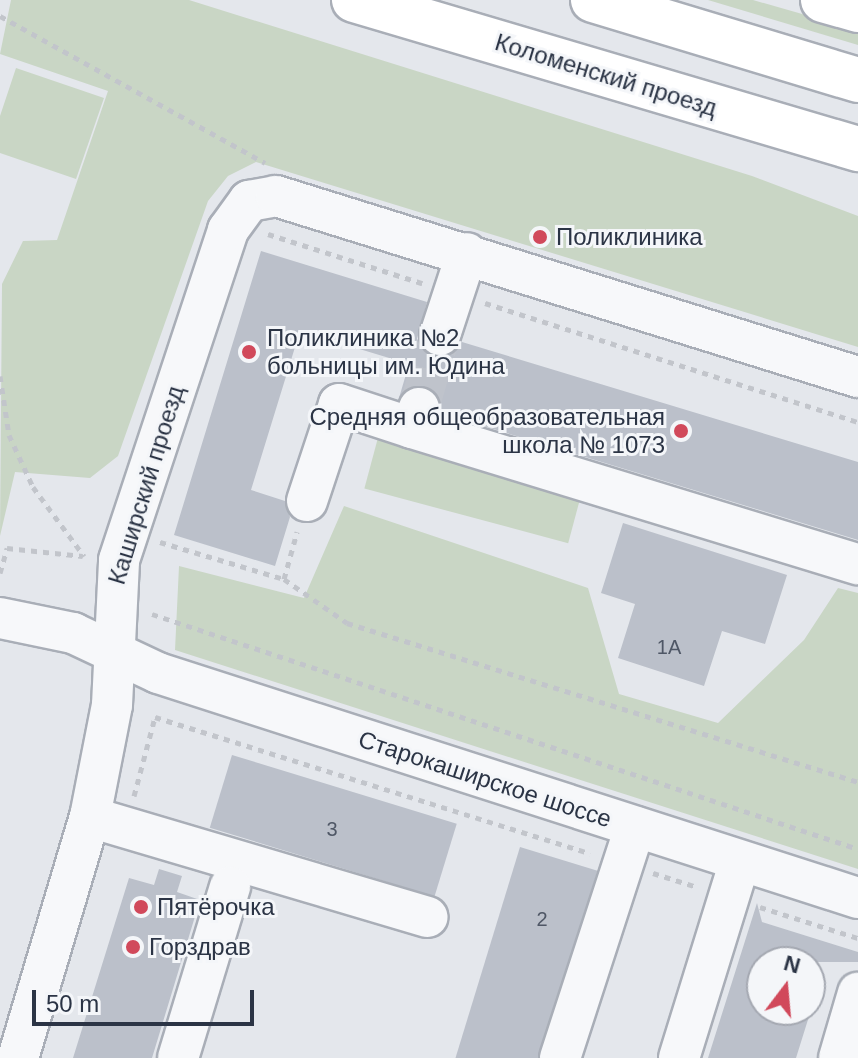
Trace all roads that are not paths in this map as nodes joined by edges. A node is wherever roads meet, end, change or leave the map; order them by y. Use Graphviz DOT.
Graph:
graph roads {
  1 [pos="354,0"];
  2 [pos="593,0"];
  3 [pos="858,80"];
  4 [pos="633,84"];
  5 [pos="858,149"];
  6 [pos="858,176"];
  7 [pos="467,253"];
  8 [pos="440,335"];
  9 [pos="858,377"];
  10 [pos="301,519"];
  11 [pos="858,564"];
  12 [pos="0,618"];
  13 [pos="115,654"];
  14 [pos="90,817"];
  15 [pos="629,845"];
  16 [pos="735,879"];
  17 [pos="230,887"];
  18 [pos="858,898"];
  19 [pos="428,917"];
  20 [pos="858,993"];
  21 [pos="18,1058"];
  22 [pos="178,1058"];
  23 [pos="560,1058"];
  24 [pos="679,1058"];
  25 [pos="839,1058"];
  1 -- 4 [label="main road, Коломенский проезд"];
  2 -- 3 [label="main road"];
  4 -- 5 [label="main road, Коломенский проезд"];
  4 -- 6 [label="main road"];
  7 -- 8 [label="street"];
  7 -- 9 [label="street"];
  7 -- 13 [label="street, Каширский проезд"];
  10 -- 11 [label="street"];
  12 -- 13 [label="street, Старокаширское шоссе"];
  13 -- 14 [label="street, Каширский проезд"];
  13 -- 15 [label="street, Старокаширское шоссе"];
  14 -- 19 [label="street"];
  14 -- 21 [label="street, Каширский проезд"];
  15 -- 16 [label="street, Старокаширское шоссе"];
  15 -- 23 [label="street"];
  16 -- 18 [label="street, Старокаширское шоссе"];
  16 -- 24 [label="street"];
  17 -- 22 [label="street"];
  20 -- 25 [label="street"];
}
